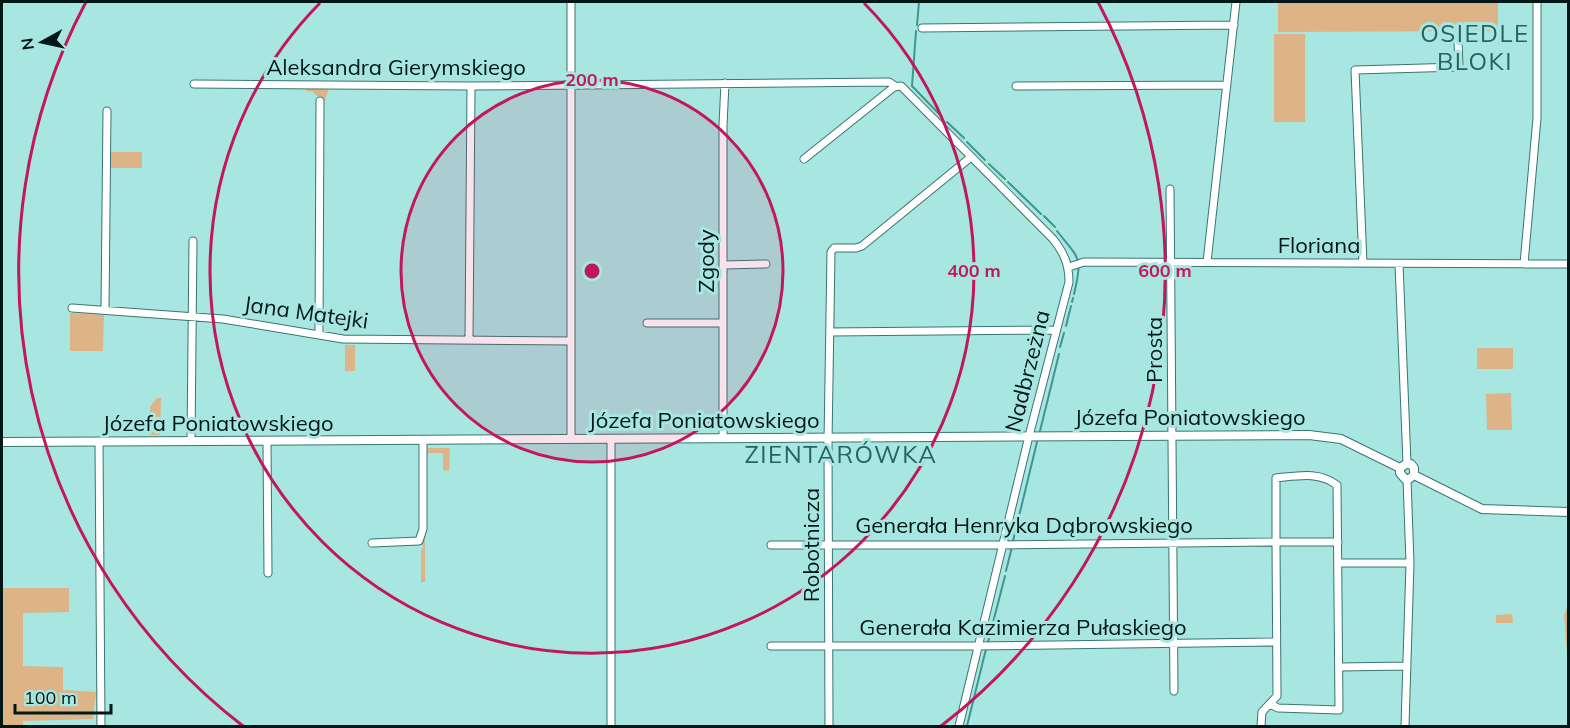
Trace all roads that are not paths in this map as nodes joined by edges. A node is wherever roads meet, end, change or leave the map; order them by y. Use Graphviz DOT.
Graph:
graph roads {
  1 [pos="571,2"];
  2 [pos="1236,2"];
  3 [pos="1537,2"];
  4 [pos="1234,25"];
  5 [pos="922,28"];
  6 [pos="1467,36"];
  7 [pos="725,83"];
  8 [pos="194,84"];
  9 [pos="571,85"];
  10 [pos="1227,85"];
  11 [pos="471,86"];
  12 [pos="897,86"];
  13 [pos="1016,86"];
  14 [pos="320,101"];
  15 [pos="107,111"];
  16 [pos="971,157"];
  17 [pos="804,159"];
  18 [pos="1170,189"];
  19 [pos="193,241"];
  20 [pos="1171,262"];
  21 [pos="1207,262"];
  22 [pos="1363,263"];
  23 [pos="766,264"];
  24 [pos="1399,264"];
  25 [pos="1524,264"];
  26 [pos="1569,264"];
  27 [pos="724,265"];
  28 [pos="1077,265"];
  29 [pos="72,308"];
  30 [pos="105,310"];
  31 [pos="192,316"];
  32 [pos="646,323"];
  33 [pos="723,323"];
  34 [pos="1056,330"];
  35 [pos="830,332"];
  36 [pos="319,335"];
  37 [pos="469,340"];
  38 [pos="571,341"];
  39 [pos="1029,436"];
  40 [pos="1172,436"];
  41 [pos="723,438"];
  42 [pos="828,438"];
  43 [pos="571,439"];
  44 [pos="611,439"];
  45 [pos="423,440"];
  46 [pos="191,441"];
  47 [pos="267,441"];
  48 [pos="2,442"];
  49 [pos="99,442"];
  50 [pos="1404,466"];
  51 [pos="1411,477"];
  52 [pos="1569,512"];
  53 [pos="1276,542"];
  54 [pos="1338,542"];
  55 [pos="372,543"];
  56 [pos="1173,543"];
  57 [pos="771,544"];
  58 [pos="829,544"];
  59 [pos="1003,545"];
  60 [pos="1338,562"];
  61 [pos="1410,562"];
  62 [pos="268,573"];
  63 [pos="1276,642"];
  64 [pos="829,645"];
  65 [pos="1174,645"];
  66 [pos="771,646"];
  67 [pos="978,646"];
  68 [pos="1407,666"];
  69 [pos="1339,667"];
  70 [pos="1174,691"];
  71 [pos="1270,704"];
  72 [pos="100,726"];
  73 [pos="611,726"];
  74 [pos="829,726"];
  75 [pos="959,726"];
  76 [pos="1261,726"];
  77 [pos="1405,726"];
  1 -- 9 [label="street"];
  2 -- 4 [label="street"];
  3 -- 25 [label="street"];
  4 -- 5 [label="street"];
  4 -- 10 [label="street"];
  6 -- 22 [label="street"];
  7 -- 9 [label="street, Aleksandra Gierymskiego"];
  7 -- 12 [label="street, Aleksandra Gierymskiego"];
  7 -- 27 [label="street, Zgody"];
  8 -- 11 [label="street, Aleksandra Gierymskiego"];
  9 -- 11 [label="street, Aleksandra Gierymskiego"];
  9 -- 38 [label="street"];
  10 -- 13 [label="street"];
  10 -- 21 [label="street"];
  11 -- 37 [label="street"];
  12 -- 16 [label="street"];
  12 -- 17 [label="street"];
  14 -- 36 [label="street"];
  15 -- 30 [label="street"];
  16 -- 28 [label="street"];
  16 -- 35 [label="street, Robotnicza"];
  18 -- 20 [label="street, Prosta"];
  19 -- 31 [label="street"];
  20 -- 21 [label="street, Floriana"];
  20 -- 28 [label="street, Floriana"];
  20 -- 40 [label="street, Prosta"];
  21 -- 22 [label="street, Floriana"];
  22 -- 24 [label="street, Floriana"];
  23 -- 27 [label="street"];
  24 -- 25 [label="street, Floriana"];
  24 -- 50 [label="street"];
  25 -- 26 [label="street, Floriana"];
  27 -- 33 [label="street, Zgody"];
  28 -- 34 [label="street, Nadbrzeżna"];
  29 -- 30 [label="street, Jana Matejki"];
  30 -- 31 [label="street, Jana Matejki"];
  31 -- 36 [label="street, Jana Matejki"];
  31 -- 46 [label="street"];
  32 -- 33 [label="street"];
  33 -- 41 [label="street, Zgody"];
  34 -- 35 [label="street"];
  34 -- 39 [label="street, Nadbrzeżna"];
  35 -- 42 [label="street, Robotnicza"];
  36 -- 37 [label="street, Jana Matejki"];
  37 -- 38 [label="street, Jana Matejki"];
  38 -- 43 [label="street"];
  39 -- 40 [label="street, Józefa Poniatowskiego"];
  39 -- 42 [label="street, Józefa Poniatowskiego"];
  39 -- 59 [label="street, Nadbrzeżna"];
  40 -- 50 [label="street, Józefa Poniatowskiego"];
  40 -- 56 [label="street, Prosta"];
  41 -- 42 [label="street, Józefa Poniatowskiego"];
  41 -- 44 [label="street, Józefa Poniatowskiego"];
  42 -- 58 [label="street, Robotnicza"];
  43 -- 44 [label="street, Józefa Poniatowskiego"];
  43 -- 45 [label="street, Józefa Poniatowskiego"];
  44 -- 73 [label="street"];
  45 -- 47 [label="street, Józefa Poniatowskiego"];
  45 -- 55 [label="street"];
  46 -- 47 [label="street, Józefa Poniatowskiego"];
  46 -- 49 [label="street, Józefa Poniatowskiego"];
  47 -- 62 [label="street"];
  48 -- 49 [label="street, Józefa Poniatowskiego"];
  49 -- 72 [label="street"];
  50 -- 51 [label="street"];
  50 -- 51 [label="street"];
  51 -- 52 [label="street"];
  51 -- 61 [label="street"];
  53 -- 54 [label="street, Generała Henryka Dąbrowskiego"];
  53 -- 54 [label="street"];
  53 -- 56 [label="street, Generała Henryka Dąbrowskiego"];
  53 -- 63 [label="street"];
  54 -- 60 [label="street"];
  56 -- 59 [label="street, Generała Henryka Dąbrowskiego"];
  56 -- 65 [label="street, Prosta"];
  57 -- 58 [label="street, Generała Henryka Dąbrowskiego"];
  58 -- 59 [label="street, Generała Henryka Dąbrowskiego"];
  58 -- 64 [label="street, Robotnicza"];
  59 -- 67 [label="street, Nadbrzeżna"];
  60 -- 61 [label="street"];
  60 -- 69 [label="street"];
  61 -- 68 [label="street"];
  63 -- 65 [label="street, Generała Kazimierza Pułaskiego"];
  63 -- 71 [label="street"];
  64 -- 66 [label="street, Generała Kazimierza Pułaskiego"];
  64 -- 67 [label="street, Generała Kazimierza Pułaskiego"];
  64 -- 74 [label="street, Robotnicza"];
  65 -- 67 [label="street, Generała Kazimierza Pułaskiego"];
  65 -- 70 [label="street, Prosta"];
  67 -- 75 [label="street, Nadbrzeżna"];
  68 -- 69 [label="street"];
  68 -- 77 [label="street"];
  69 -- 71 [label="street"];
  71 -- 76 [label="street"];
}
